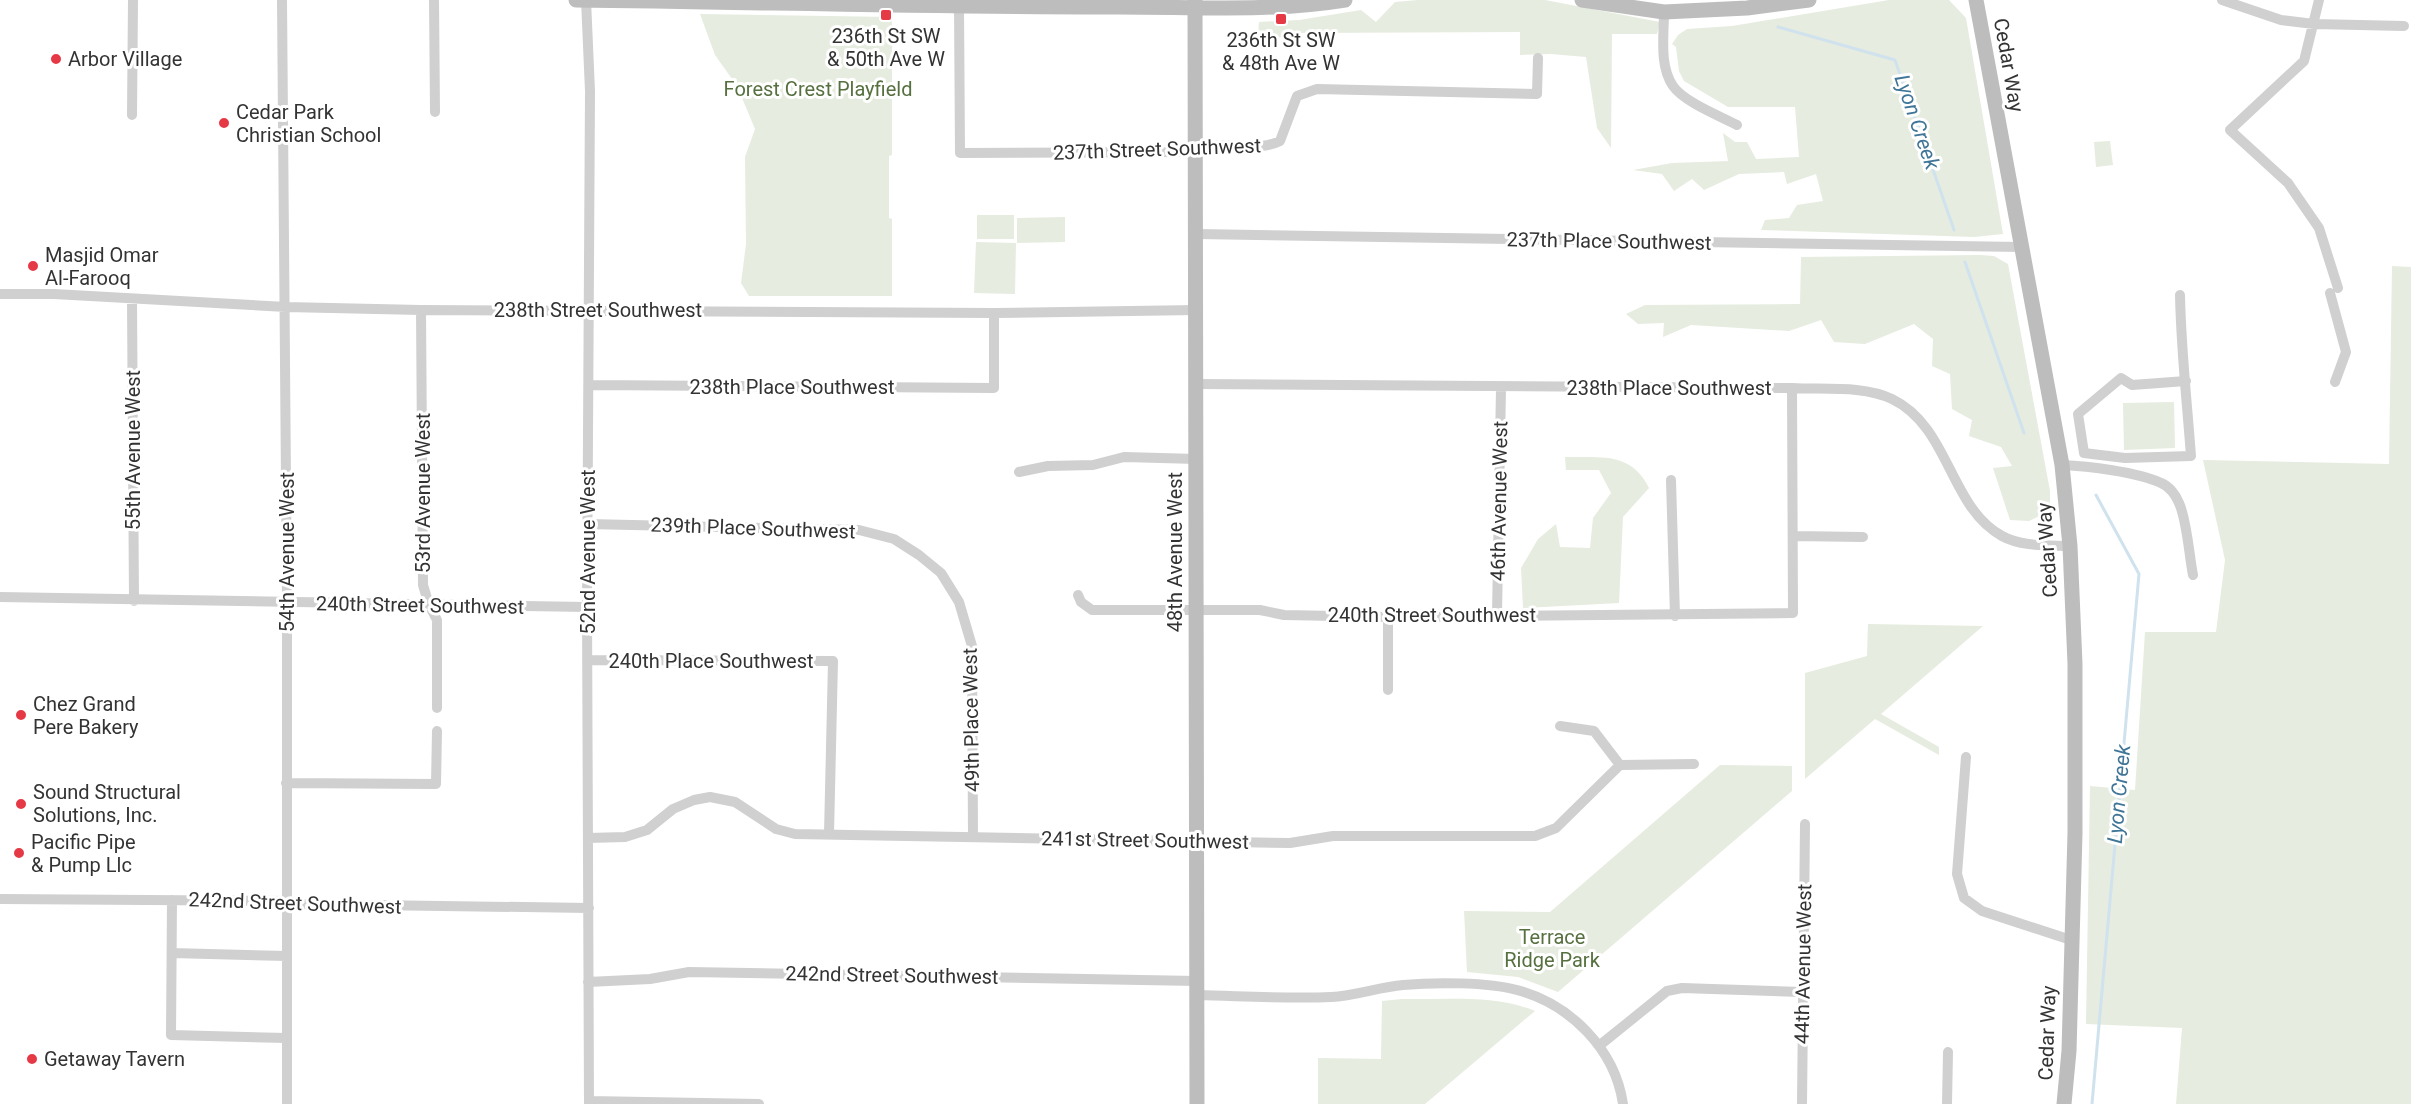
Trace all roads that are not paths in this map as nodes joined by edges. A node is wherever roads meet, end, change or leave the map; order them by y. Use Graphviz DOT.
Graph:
graph roads {
  1 [pos="133,0"];
  2 [pos="282,0"];
  3 [pos="434,0"];
  4 [pos="576,0"];
  5 [pos="586,0"];
  6 [pos="1345,0"];
  7 [pos="1582,0"];
  8 [pos="1809,0"];
  9 [pos="1976,0"];
  10 [pos="2222,0"];
  11 [pos="2319,0"];
  12 [pos="862,2"];
  13 [pos="1318,2"];
  14 [pos="1195,4"];
  15 [pos="1746,4"];
  16 [pos="959,7"];
  17 [pos="1664,12"];
  18 [pos="2314,24"];
  19 [pos="2404,26"];
  20 [pos="1538,58"];
  21 [pos="435,112"];
  22 [pos="132,115"];
  23 [pos="1737,125"];
  24 [pos="1195,152"];
  25 [pos="1197,234"];
  26 [pos="2021,247"];
  27 [pos="0,294"];
  28 [pos="2180,295"];
  29 [pos="132,300"];
  30 [pos="286,307"];
  31 [pos="421,310"];
  32 [pos="590,310"];
  33 [pos="1196,310"];
  34 [pos="994,313"];
  35 [pos="2186,381"];
  36 [pos="2335,382"];
  37 [pos="1196,384"];
  38 [pos="590,385"];
  39 [pos="1501,388"];
  40 [pos="1792,388"];
  41 [pos="1197,459"];
  42 [pos="2062,465"];
  43 [pos="1019,472"];
  44 [pos="1671,480"];
  45 [pos="588,524"];
  46 [pos="1793,536"];
  47 [pos="1863,537"];
  48 [pos="2070,546"];
  49 [pos="941,573"];
  50 [pos="2193,575"];
  51 [pos="1078,595"];
  52 [pos="0,597"];
  53 [pos="134,601"];
  54 [pos="287,603"];
  55 [pos="429,605"];
  56 [pos="587,608"];
  57 [pos="1196,611"];
  58 [pos="1497,615"];
  59 [pos="1675,615"];
  60 [pos="1388,616"];
  61 [pos="588,660"];
  62 [pos="1388,690"];
  63 [pos="437,708"];
  64 [pos="1560,726"];
  65 [pos="437,731"];
  66 [pos="1966,757"];
  67 [pos="1694,764"];
  68 [pos="1620,765"];
  69 [pos="286,783"];
  70 [pos="1805,824"];
  71 [pos="829,834"];
  72 [pos="973,837"];
  73 [pos="588,838"];
  74 [pos="1197,842"];
  75 [pos="0,899"];
  76 [pos="172,900"];
  77 [pos="287,901"];
  78 [pos="589,908"];
  79 [pos="2071,940"];
  80 [pos="172,952"];
  81 [pos="287,956"];
  82 [pos="588,982"];
  83 [pos="1198,988"];
  84 [pos="1802,992"];
  85 [pos="286,1038"];
  86 [pos="1600,1045"];
  87 [pos="1948,1052"];
  88 [pos="590,1103"];
  89 [pos="286,1104"];
  90 [pos="759,1104"];
  91 [pos="1197,1104"];
  92 [pos="1623,1104"];
  93 [pos="1802,1104"];
  94 [pos="1947,1104"];
  95 [pos="2064,1104"];
  1 -- 22 [label="street"];
  2 -- 30 [label="street, 54th Avenue West"];
  3 -- 21 [label="street"];
  4 -- 5 [label="main road"];
  5 -- 12 [label="main road"];
  5 -- 32 [label="street, 52nd Avenue West"];
  6 -- 13 [label="main road"];
  7 -- 17 [label="main road"];
  8 -- 15 [label="main road"];
  9 -- 26 [label="main road, Cedar Way"];
  10 -- 18 [label="street"];
  11 -- 18 [label="street"];
  12 -- 16 [label="main road"];
  13 -- 14 [label="main road"];
  14 -- 16 [label="main road"];
  14 -- 24 [label="main road, 48th Avenue West"];
  15 -- 17 [label="main road"];
  16 -- 24 [label="street, 237th Street Southwest"];
  17 -- 23 [label="street"];
  18 -- 19 [label="street"];
  18 -- 36 [label="street"];
  20 -- 24 [label="street, 237th Street Southwest"];
  24 -- 25 [label="main road, 48th Avenue West"];
  25 -- 26 [label="street, 237th Place Southwest"];
  25 -- 33 [label="main road, 48th Avenue West"];
  26 -- 42 [label="main road, Cedar Way"];
  27 -- 29 [label="street, 238th Street Southwest"];
  28 -- 35 [label="street"];
  29 -- 30 [label="street, 238th Street Southwest"];
  29 -- 53 [label="street, 55th Avenue West"];
  30 -- 31 [label="street, 238th Street Southwest"];
  30 -- 54 [label="street, 54th Avenue West"];
  31 -- 32 [label="street, 238th Street Southwest"];
  31 -- 55 [label="street, 53rd Avenue West"];
  32 -- 34 [label="street, 238th Street Southwest"];
  32 -- 38 [label="street, 52nd Avenue West"];
  33 -- 34 [label="street, 238th Street Southwest"];
  33 -- 37 [label="main road, 48th Avenue West"];
  34 -- 38 [label="street, 238th Place Southwest"];
  35 -- 35 [label="street"];
  37 -- 39 [label="street, 238th Place Southwest"];
  37 -- 41 [label="main road, 48th Avenue West"];
  38 -- 45 [label="street, 52nd Avenue West"];
  39 -- 40 [label="street, 238th Place Southwest"];
  39 -- 58 [label="street, 46th Avenue West"];
  40 -- 46 [label="street"];
  40 -- 48 [label="street, 238th Place Southwest"];
  41 -- 43 [label="street"];
  41 -- 57 [label="main road, 48th Avenue West"];
  42 -- 48 [label="main road, Cedar Way"];
  42 -- 50 [label="street"];
  44 -- 59 [label="street"];
  45 -- 49 [label="street, 239th Place Southwest"];
  45 -- 56 [label="street, 52nd Avenue West"];
  46 -- 47 [label="street"];
  46 -- 59 [label="street, 240th Street Southwest"];
  48 -- 79 [label="main road, Cedar Way"];
  49 -- 72 [label="street, 49th Place West"];
  51 -- 57 [label="street, 240th Street Southwest"];
  52 -- 53 [label="street, 240th Street Southwest"];
  53 -- 54 [label="street, 240th Street Southwest"];
  54 -- 55 [label="street, 240th Street Southwest"];
  54 -- 69 [label="street, 54th Avenue West"];
  55 -- 56 [label="street, 240th Street Southwest"];
  55 -- 63 [label="street, 53rd Avenue West"];
  56 -- 61 [label="street, 52nd Avenue West"];
  57 -- 60 [label="street, 240th Street Southwest"];
  57 -- 74 [label="main road, 48th Avenue West"];
  58 -- 59 [label="street, 240th Street Southwest"];
  58 -- 60 [label="street, 240th Street Southwest"];
  60 -- 62 [label="street"];
  61 -- 71 [label="street, 240th Place Southwest"];
  61 -- 73 [label="street, 52nd Avenue West"];
  64 -- 68 [label="street"];
  65 -- 69 [label="street"];
  66 -- 79 [label="street"];
  67 -- 68 [label="street"];
  68 -- 74 [label="street, 241st Street Southwest"];
  69 -- 77 [label="street, 54th Avenue West"];
  70 -- 84 [label="street, 44th Avenue West"];
  71 -- 72 [label="street, 241st Street Southwest"];
  71 -- 73 [label="street, 241st Street Southwest"];
  72 -- 74 [label="street, 241st Street Southwest"];
  73 -- 78 [label="street, 52nd Avenue West"];
  74 -- 83 [label="main road, 48th Avenue West"];
  75 -- 76 [label="street, 242nd Street Southwest"];
  76 -- 77 [label="street, 242nd Street Southwest"];
  76 -- 80 [label="street"];
  77 -- 78 [label="street, 242nd Street Southwest"];
  77 -- 81 [label="street, 54th Avenue West"];
  78 -- 82 [label="street, 52nd Avenue West"];
  79 -- 95 [label="main road, Cedar Way"];
  80 -- 81 [label="street"];
  80 -- 85 [label="street"];
  81 -- 85 [label="street, 54th Avenue West"];
  82 -- 83 [label="street, 242nd Street Southwest"];
  82 -- 88 [label="street, 52nd Avenue West"];
  83 -- 86 [label="street, 242nd Street Southwest"];
  83 -- 91 [label="main road, 48th Avenue West"];
  84 -- 86 [label="street"];
  84 -- 93 [label="street, 44th Avenue West"];
  85 -- 89 [label="street, 54th Avenue West"];
  86 -- 92 [label="street, 242nd Street Southwest"];
  87 -- 94 [label="street"];
  88 -- 90 [label="street"];
}
